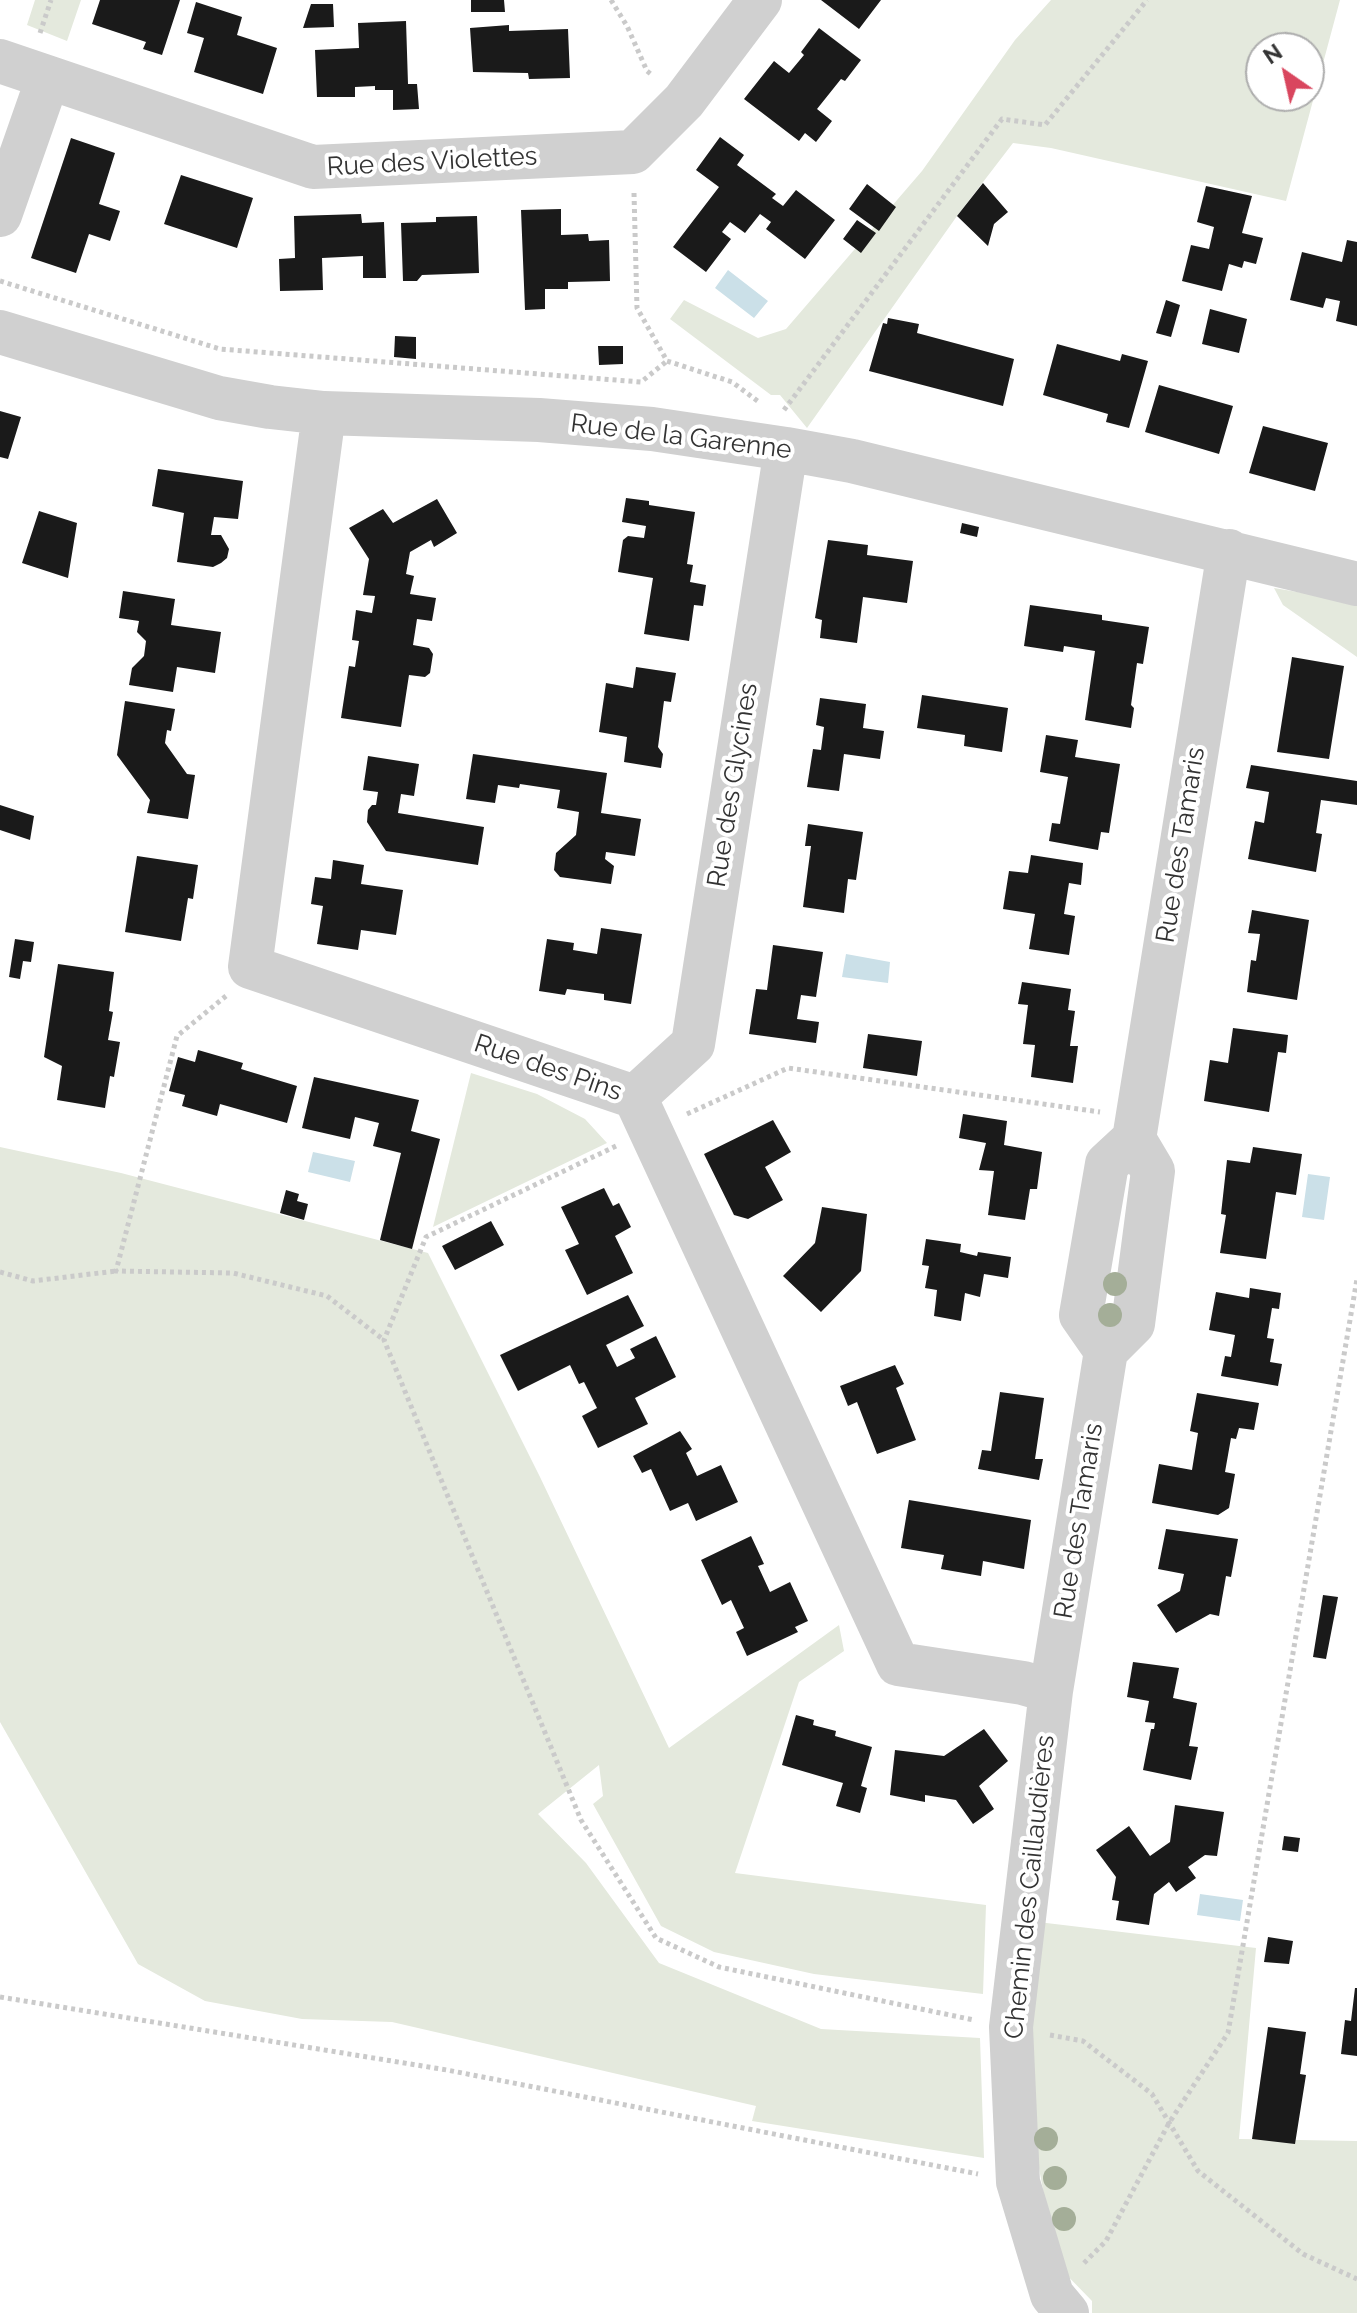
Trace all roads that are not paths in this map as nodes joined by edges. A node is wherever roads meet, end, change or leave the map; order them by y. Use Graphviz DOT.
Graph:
graph roads {
  1 [pos="760,0"];
  2 [pos="0,61"];
  3 [pos="48,78"];
  4 [pos="0,215"];
  5 [pos="0,332"];
  6 [pos="324,413"];
  7 [pos="782,433"];
  8 [pos="1229,551"];
  9 [pos="1357,584"];
  10 [pos="643,1114"];
  11 [pos="1051,1691"];
  12 [pos="1059,2304"];
  1 -- 3 [label="street, Rue des Violettes"];
  2 -- 3 [label="street, Rue des Violettes"];
  3 -- 4 [label="street"];
  5 -- 6 [label="street, Rue de la Garenne"];
  6 -- 7 [label="street, Rue de la Garenne"];
  6 -- 10 [label="street, Rue des Pins"];
  7 -- 8 [label="street, Rue de la Garenne"];
  7 -- 10 [label="street, Rue des Glycines"];
  8 -- 9 [label="street, Rue de la Garenne"];
  8 -- 11 [label="street, Rue des Tamaris"];
  10 -- 11 [label="street"];
  11 -- 12 [label="street, Chemin des Caillaudières"];
}
